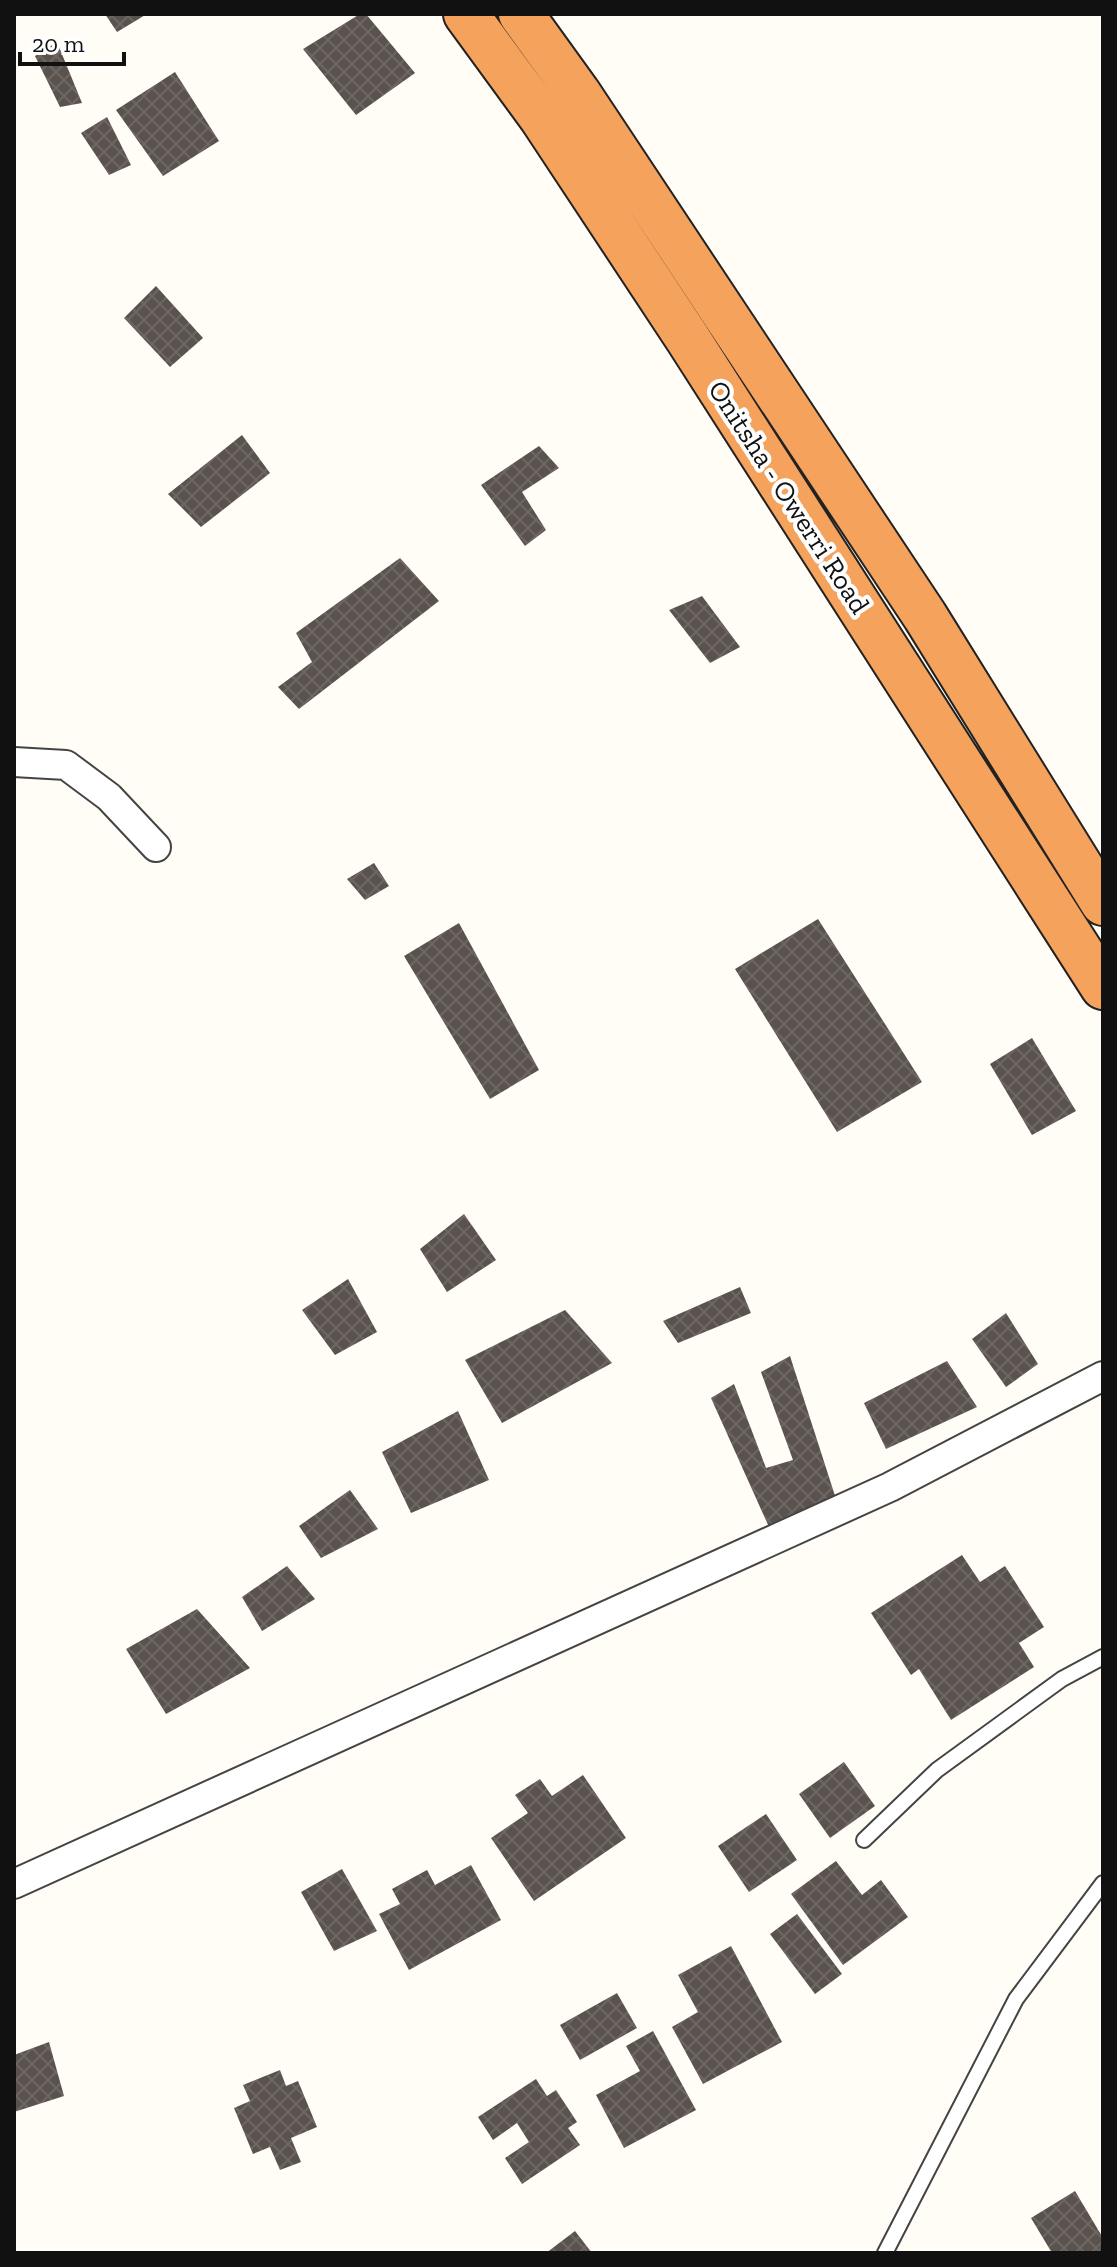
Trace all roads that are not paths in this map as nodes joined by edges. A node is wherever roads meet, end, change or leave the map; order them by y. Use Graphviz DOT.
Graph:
graph roads {
  1 [pos="466,14"];
  2 [pos="521,14"];
  3 [pos="14,762"];
  4 [pos="156,847"];
  5 [pos="1103,903"];
  6 [pos="1103,987"];
  7 [pos="1103,1376"];
  8 [pos="1103,1657"];
  9 [pos="864,1840"];
  10 [pos="1103,1883"];
  11 [pos="14,1884"];
  12 [pos="885,2253"];
  1 -- 6 [label="highway, Onitsha - Owerri Road"];
  2 -- 5 [label="highway, Onitsha - Owerri Road"];
  3 -- 4 [label="street"];
  7 -- 11 [label="street"];
  8 -- 9 [label="lane"];
  10 -- 12 [label="lane"];
}
